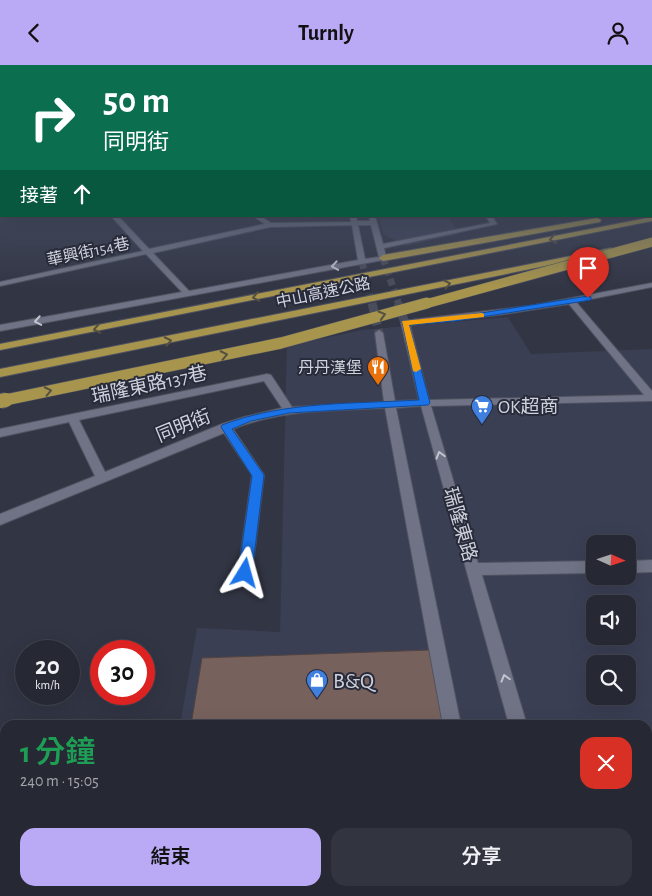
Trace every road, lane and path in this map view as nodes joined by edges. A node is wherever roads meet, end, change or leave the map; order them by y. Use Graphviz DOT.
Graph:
graph roads {
  1 [pos="115,217"];
  2 [pos="258,217"];
  3 [pos="490,217"];
  4 [pos="606,218"];
  5 [pos="353,219"];
  6 [pos="372,219"];
  7 [pos="652,219"];
  8 [pos="270,225"];
  9 [pos="652,242"];
  10 [pos="380,247"];
  11 [pos="148,252"];
  12 [pos="383,258"];
  13 [pos="362,262"];
  14 [pos="0,283"];
  15 [pos="652,285"];
  16 [pos="186,292"];
  17 [pos="572,302"];
  18 [pos="0,328"];
  19 [pos="379,333"];
  20 [pos="0,346"];
  21 [pos="0,373"];
  22 [pos="652,399"];
  23 [pos="0,401"];
  24 [pos="425,403"];
  25 [pos="390,405"];
  26 [pos="289,410"];
  27 [pos="72,418"];
  28 [pos="226,427"];
  29 [pos="0,433"];
  30 [pos="102,478"];
  31 [pos="0,520"];
  32 [pos="652,566"];
  33 [pos="586,567"];
  34 [pos="636,567"];
  35 [pos="474,569"];
  36 [pos="245,573"];
  37 [pos="451,720"];
  38 [pos="517,720"];
  1 -- 11 [label="street"];
  2 -- 8 [label="street"];
  3 -- 10 [label="street"];
  4 -- 12 [label="highway"];
  5 -- 6 [label="street, 華興街154巷"];
  5 -- 8 [label="street, 華興街154巷"];
  5 -- 13 [label="street"];
  6 -- 10 [label="street"];
  7 -- 20 [label="highway, 中山高速公路, one-way"];
  8 -- 11 [label="street, 華興街154巷"];
  21 -- 9 [label="highway, 中山高速公路, one-way"];
  23 -- 9 [label="highway, one-way, bridge"];
  10 -- 12 [label="street"];
  11 -- 14 [label="street, 華興街154巷"];
  11 -- 16 [label="street"];
  12 -- 13 [label="street"];
  13 -- 16 [label="street, one-way"];
  15 -- 17 [label="street"];
  16 -- 18 [label="street, one-way"];
  17 -- 22 [label="street"];
  17 -- 24 [label="street, 瑞隆東路"];
  19 -- 25 [label="street"];
  22 -- 24 [label="street, 同明街"];
  24 -- 25 [label="street, 同明街"];
  35 -- 24 [label="street, 瑞隆東路, one-way"];
  25 -- 26 [label="street, 同明街"];
  25 -- 37 [label="street"];
  26 -- 27 [label="street, 瑞隆東路137巷"];
  26 -- 28 [label="street, 同明街"];
  27 -- 29 [label="street, 瑞隆東路137巷"];
  27 -- 30 [label="street"];
  28 -- 30 [label="street, 同明街"];
  28 -- 36 [label="street"];
  30 -- 31 [label="street, 同明街"];
  32 -- 34 [label="street"];
  33 -- 35 [label="street"];
  38 -- 35 [label="street, 瑞隆東路, one-way"];
}
